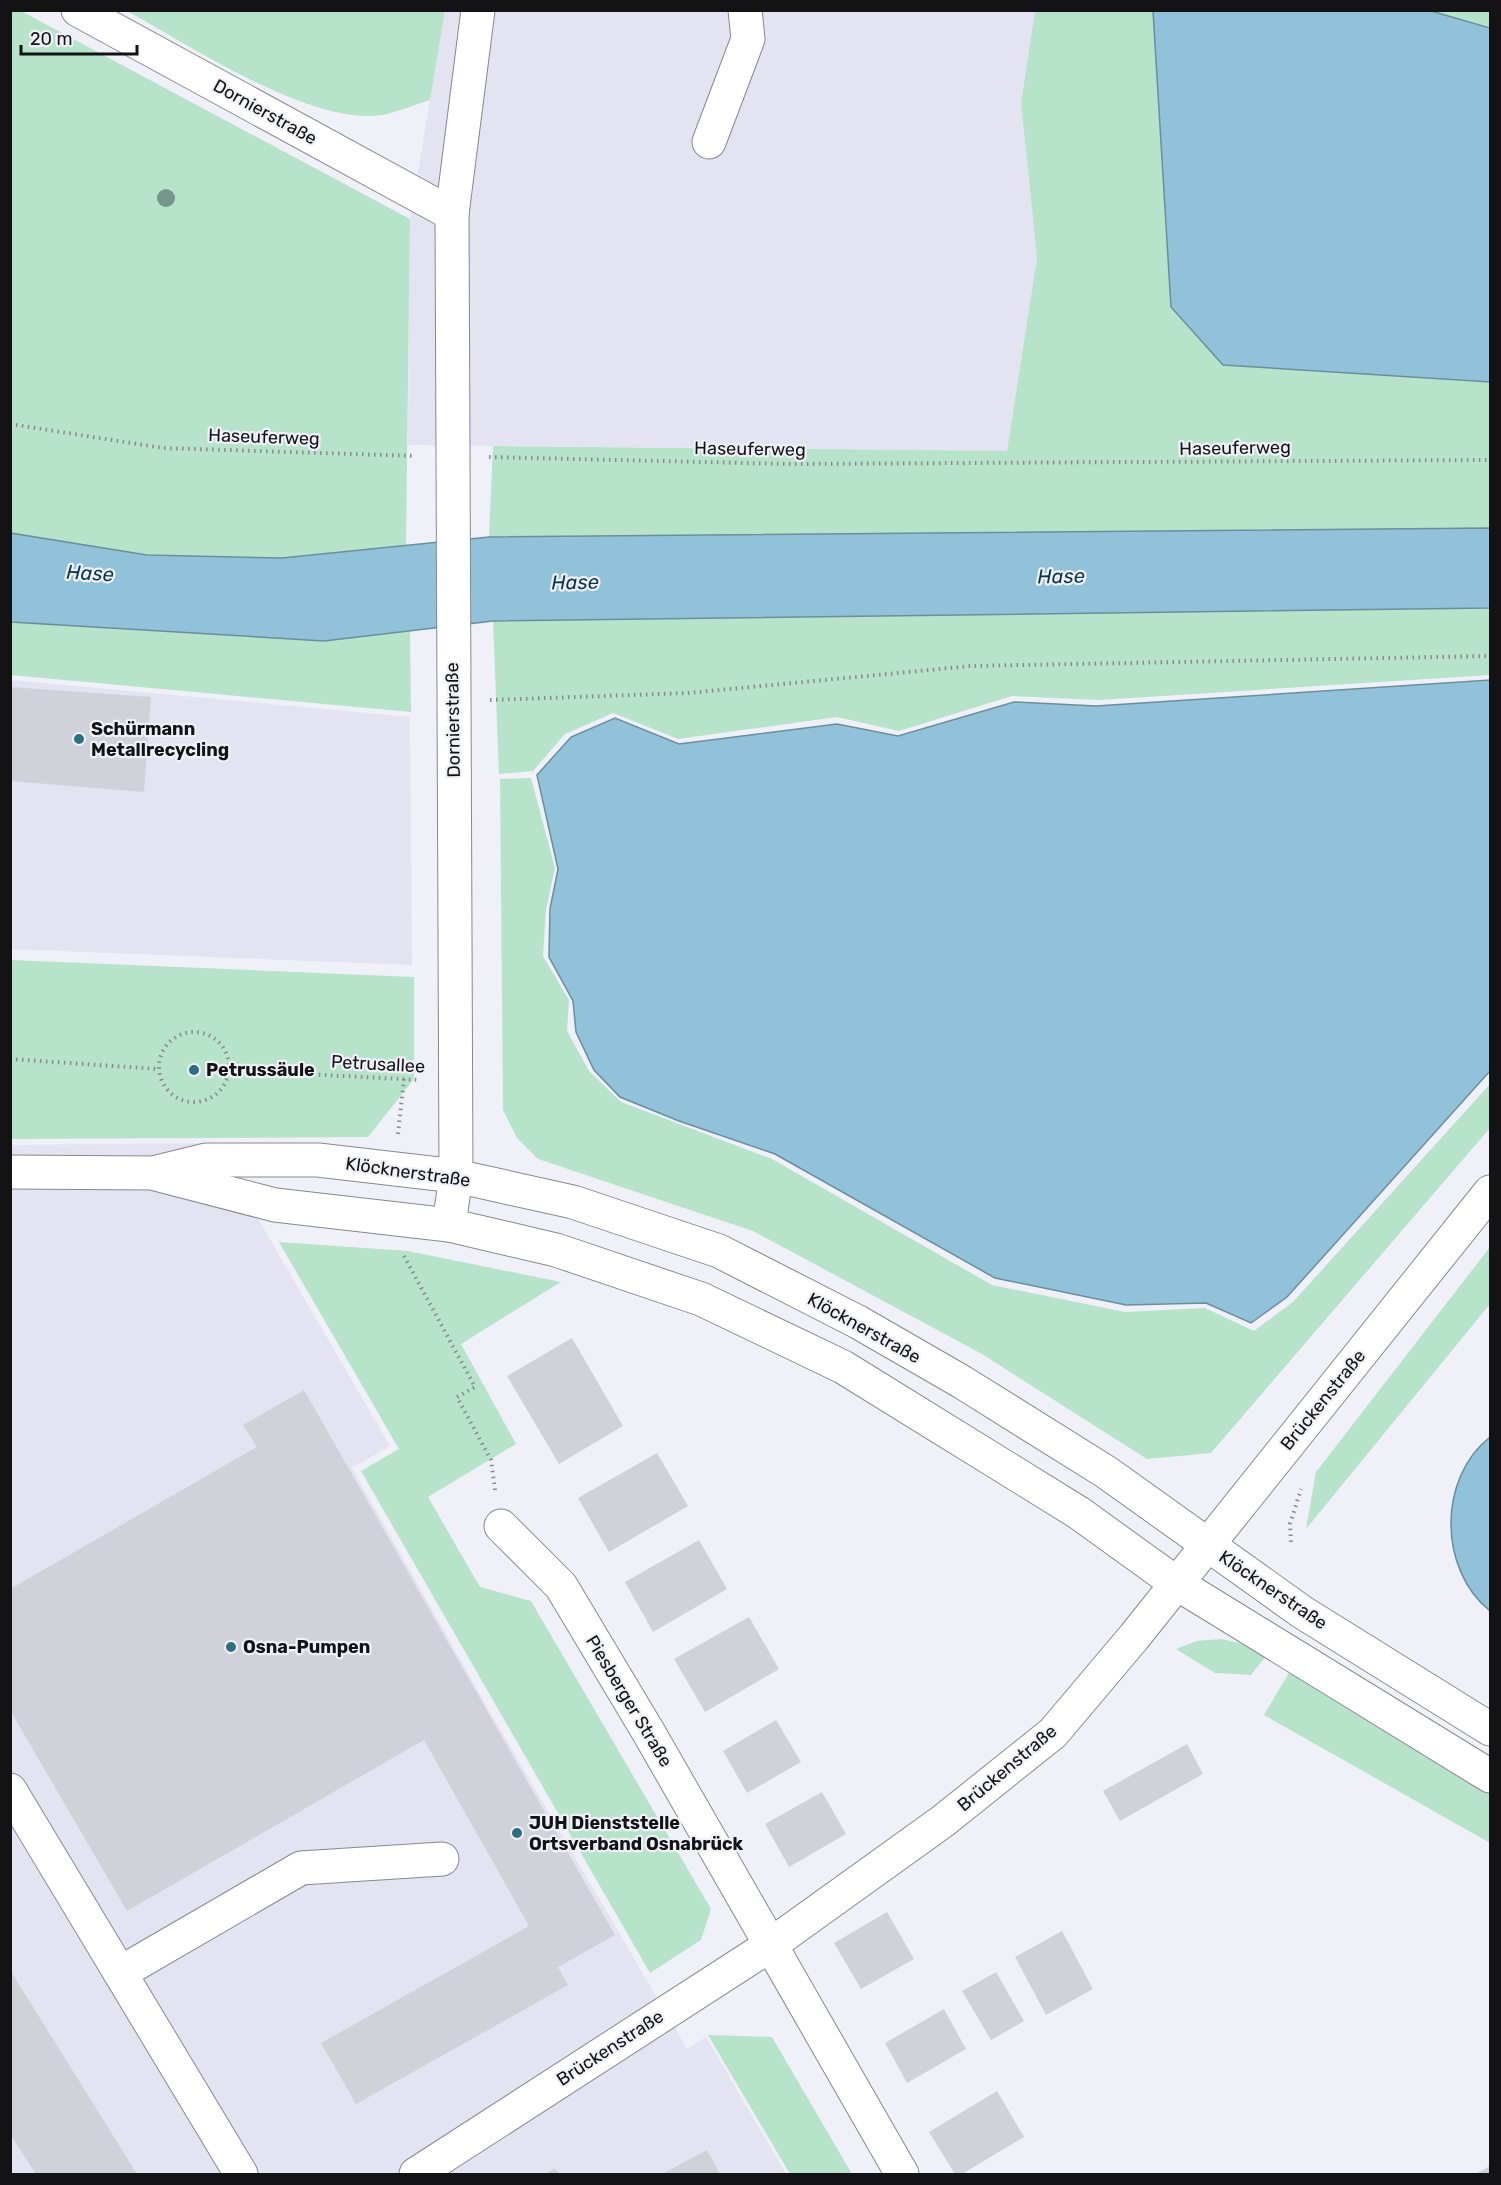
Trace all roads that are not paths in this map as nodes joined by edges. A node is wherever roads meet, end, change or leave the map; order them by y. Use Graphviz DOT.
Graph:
graph roads {
  1 [pos="78,10"];
  2 [pos="478,10"];
  3 [pos="745,10"];
  4 [pos="709,142"];
  5 [pos="452,214"];
  6 [pos="10,1172"];
  7 [pos="152,1173"];
  8 [pos="456,1176"];
  9 [pos="1491,1192"];
  10 [pos="449,1225"];
  11 [pos="501,1526"];
  12 [pos="1206,1544"];
  13 [pos="1176,1583"];
  14 [pos="1491,1729"];
  15 [pos="1491,1776"];
  16 [pos="10,1790"];
  17 [pos="442,1859"];
  18 [pos="769,1946"];
  19 [pos="120,1973"];
  20 [pos="241,2175"];
  21 [pos="416,2175"];
  22 [pos="902,2175"];
  1 -- 5 [label="street, Dornierstraße"];
  2 -- 5 [label="street, Dornierstraße"];
  3 -- 4 [label="street"];
  5 -- 8 [label="street, Dornierstraße"];
  6 -- 7 [label="street, Klöcknerstraße"];
  7 -- 8 [label="street, Klöcknerstraße"];
  7 -- 10 [label="street, Klöcknerstraße"];
  8 -- 10 [label="street, Dornierstraße"];
  8 -- 12 [label="street, Klöcknerstraße"];
  9 -- 12 [label="street, Brückenstraße"];
  10 -- 13 [label="street, Klöcknerstraße"];
  11 -- 18 [label="street, Piesberger Straße"];
  12 -- 13 [label="street, Brückenstraße"];
  12 -- 14 [label="street, Klöcknerstraße"];
  13 -- 15 [label="street, Klöcknerstraße"];
  13 -- 18 [label="street, Brückenstraße"];
  16 -- 19 [label="street"];
  17 -- 19 [label="street"];
  18 -- 21 [label="street, Brückenstraße"];
  18 -- 22 [label="street, Piesberger Straße"];
  19 -- 20 [label="street"];
}
